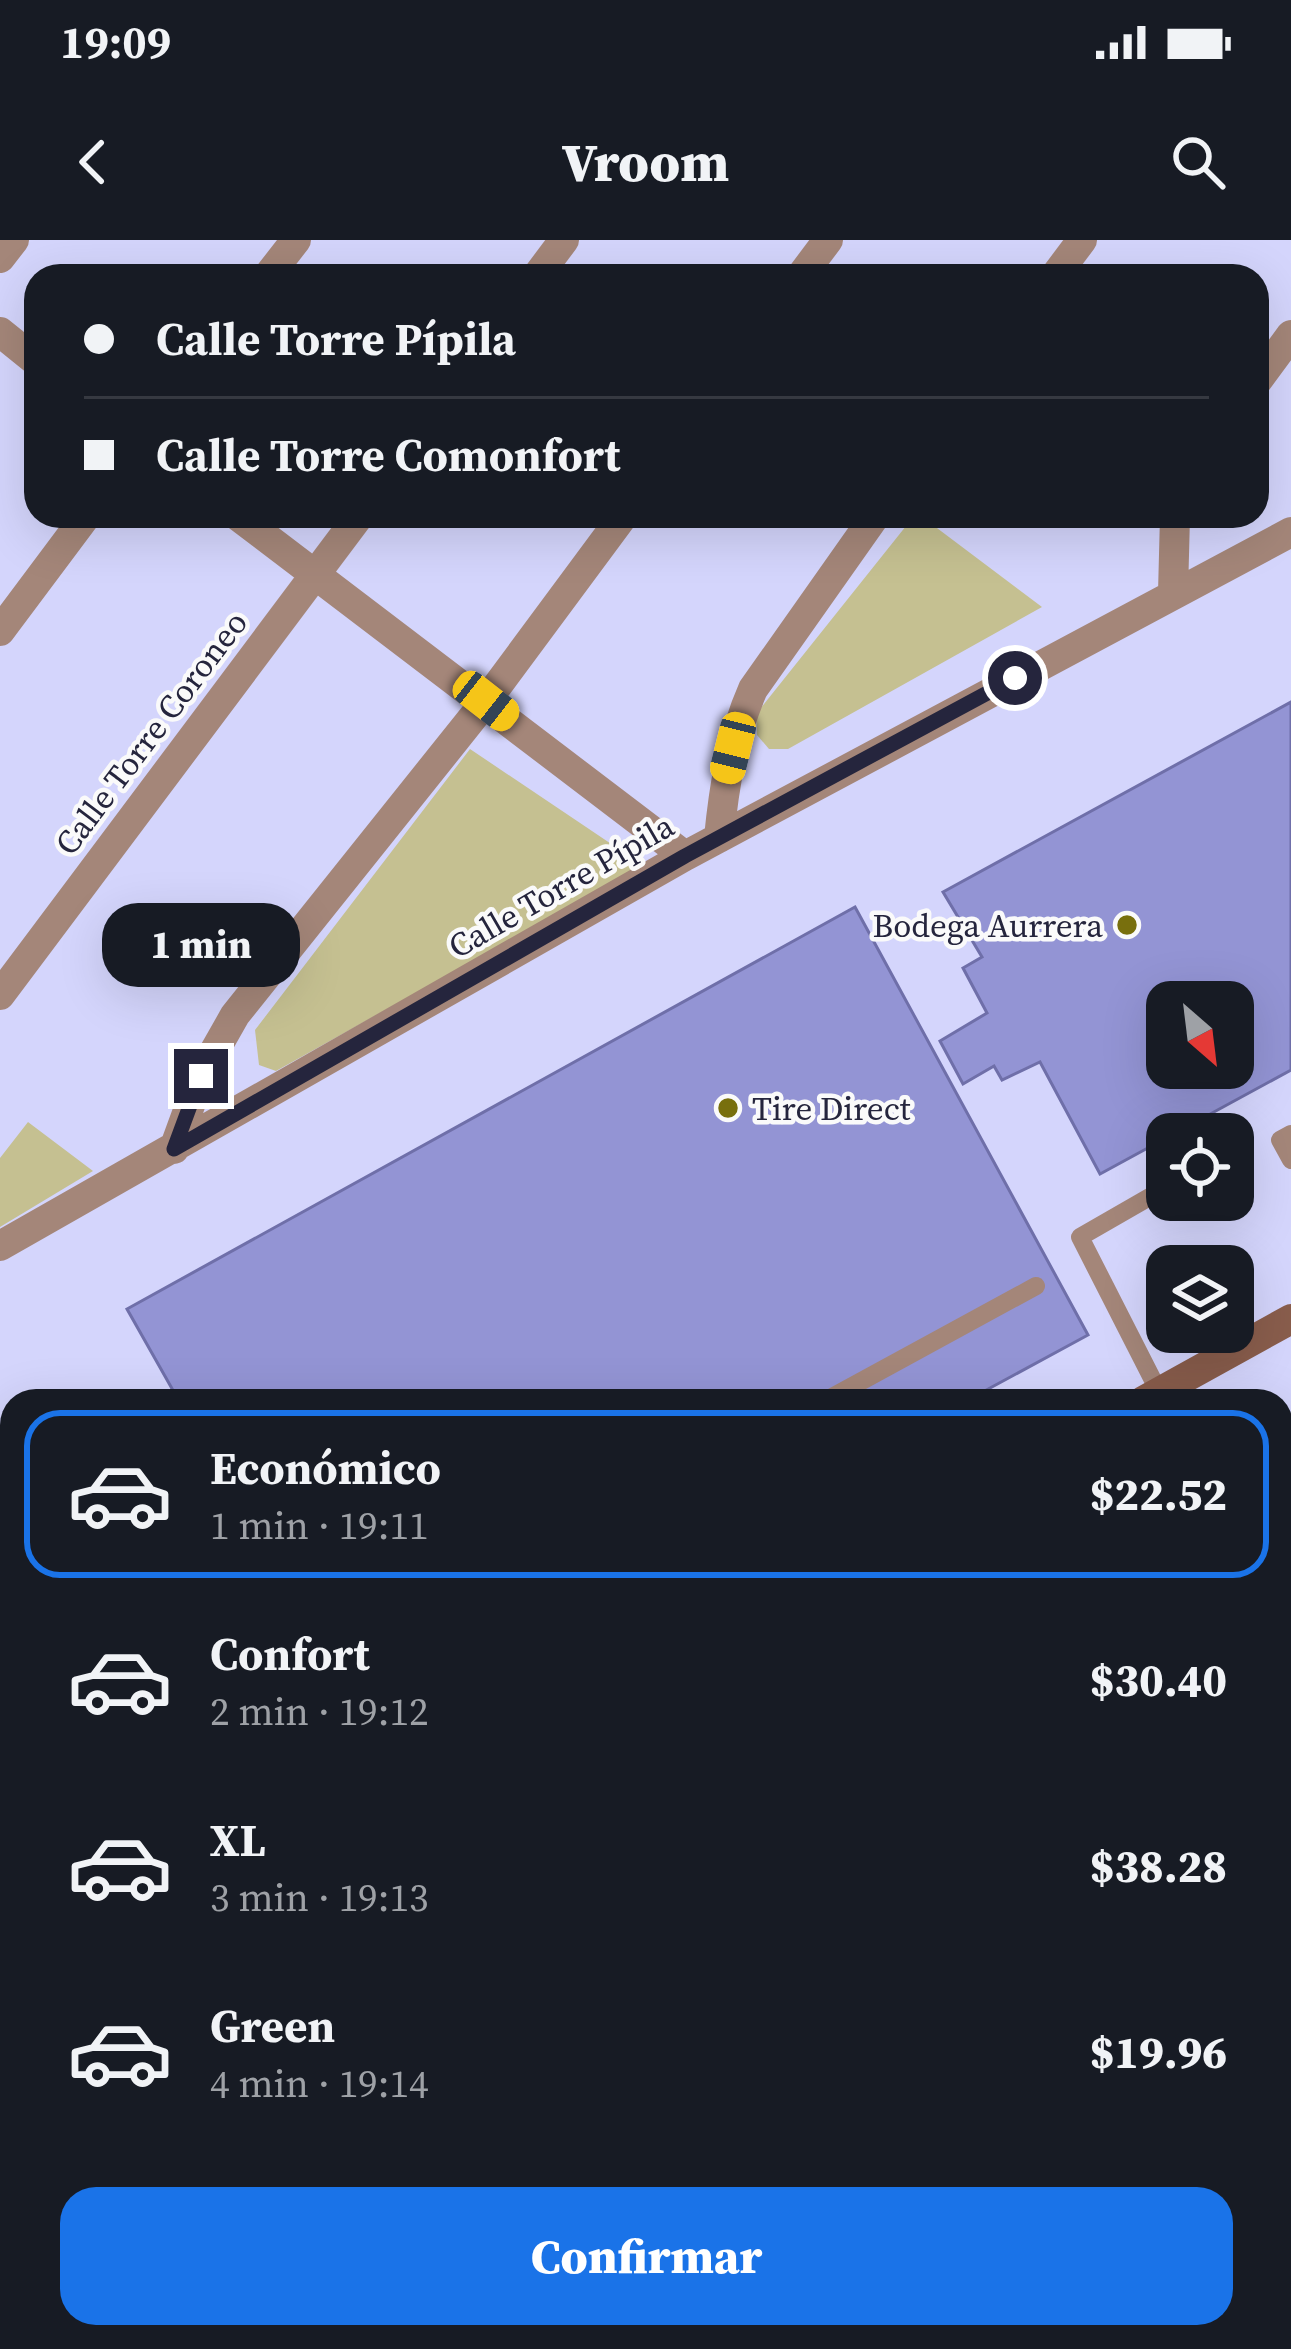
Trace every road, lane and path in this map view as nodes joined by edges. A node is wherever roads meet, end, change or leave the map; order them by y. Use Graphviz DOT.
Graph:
graph roads {
  1 [pos="14,240"];
  2 [pos="296,240"];
  3 [pos="0,258"];
  4 [pos="277,264"];
  5 [pos="0,332"];
  6 [pos="1291,335"];
  7 [pos="24,351"];
  8 [pos="1269,365"];
  9 [pos="77,528"];
  10 [pos="254,528"];
  11 [pos="350,528"];
  12 [pos="614,528"];
  13 [pos="866,528"];
  14 [pos="1172,528"];
  15 [pos="1291,532"];
  16 [pos="316,574"];
  17 [pos="1172,593"];
  18 [pos="0,631"];
  19 [pos="486,701"];
  20 [pos="719,838"];
  21 [pos="685,856"];
  22 [pos="0,995"];
  23 [pos="1286,1137"];
  24 [pos="174,1149"];
  25 [pos="1291,1160"];
  26 [pos="1146,1198"];
  27 [pos="0,1246"];
  28 [pos="1036,1286"];
  29 [pos="1291,1319"];
  30 [pos="847,1389"];
  31 [pos="1147,1389"];
  32 [pos="1165,1389"];
  1 -- 3 [label="street"];
  2 -- 4 [label="street"];
  5 -- 7 [label="street"];
  6 -- 8 [label="street"];
  9 -- 18 [label="street"];
  10 -- 16 [label="street"];
  11 -- 16 [label="street, Calle Torre Coroneo"];
  12 -- 19 [label="street"];
  13 -- 20 [label="street"];
  14 -- 17 [label="street"];
  15 -- 17 [label="street, Calle Torre Pípila"];
  16 -- 19 [label="street"];
  16 -- 22 [label="street, Calle Torre Coroneo"];
  17 -- 20 [label="street, Calle Torre Pípila"];
  19 -- 21 [label="street"];
  19 -- 24 [label="street"];
  20 -- 21 [label="street, Calle Torre Pípila"];
  21 -- 24 [label="street, Calle Torre Pípila"];
  23 -- 25 [label="lane"];
  24 -- 27 [label="street, Calle Torre Pípila"];
  26 -- 31 [label="lane"];
  28 -- 30 [label="lane"];
  29 -- 32 [label="main road"];
}
